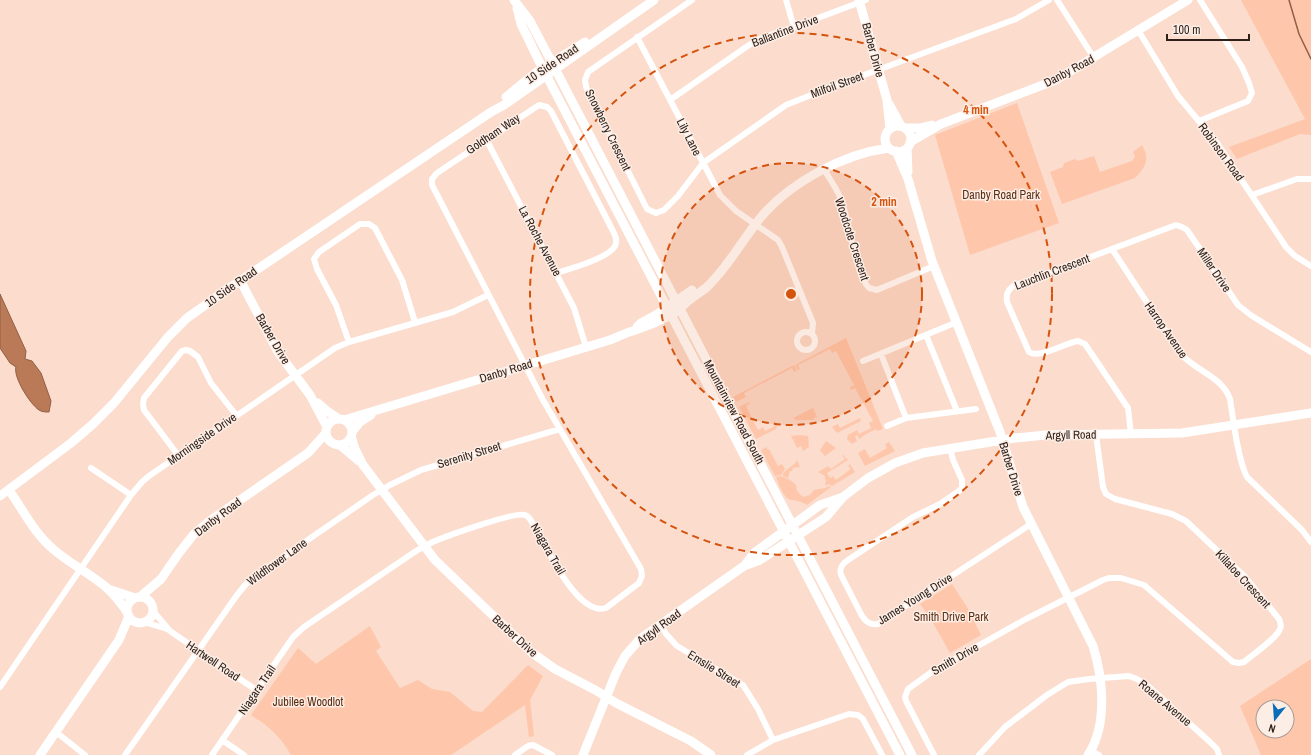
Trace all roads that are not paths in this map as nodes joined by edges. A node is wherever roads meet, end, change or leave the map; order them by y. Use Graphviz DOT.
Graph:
graph roads {
  1 [pos="654,0"];
  2 [pos="692,0"];
  3 [pos="786,0"];
  4 [pos="1049,0"];
  5 [pos="1057,0"];
  6 [pos="1188,0"];
  7 [pos="1200,0"];
  8 [pos="862,1"];
  9 [pos="515,2"];
  10 [pos="794,27"];
  11 [pos="1138,30"];
  12 [pos="637,37"];
  13 [pos="1094,58"];
  14 [pos="554,66"];
  15 [pos="878,70"];
  16 [pos="545,72"];
  17 [pos="670,100"];
  18 [pos="887,100"];
  19 [pos="1199,121"];
  20 [pos="941,124"];
  21 [pos="903,127"];
  22 [pos="888,132"];
  23 [pos="486,139"];
  24 [pos="909,145"];
  25 [pos="892,150"];
  26 [pos="856,155"];
  27 [pos="703,163"];
  28 [pos="824,169"];
  29 [pos="908,178"];
  30 [pos="1311,179"];
  31 [pos="1252,195"];
  32 [pos="755,224"];
  33 [pos="1112,249"];
  34 [pos="934,266"];
  35 [pos="1311,266"];
  36 [pos="556,273"];
  37 [pos="240,280"];
  38 [pos="488,295"];
  39 [pos="679,305"];
  40 [pos="670,311"];
  41 [pos="415,322"];
  42 [pos="957,322"];
  43 [pos="812,334"];
  44 [pos="926,335"];
  45 [pos="349,342"];
  46 [pos="586,347"];
  47 [pos="1311,352"];
  48 [pos="881,354"];
  49 [pos="863,361"];
  50 [pos="525,365"];
  51 [pos="295,375"];
  52 [pos="310,395"];
  53 [pos="976,409"];
  54 [pos="378,410"];
  55 [pos="957,411"];
  56 [pos="1311,413"];
  57 [pos="236,415"];
  58 [pos="906,418"];
  59 [pos="341,420"];
  60 [pos="1234,424"];
  61 [pos="887,426"];
  62 [pos="560,429"];
  63 [pos="327,430"];
  64 [pos="351,434"];
  65 [pos="1131,434"];
  66 [pos="1096,435"];
  67 [pos="1003,440"];
  68 [pos="338,445"];
  69 [pos="950,448"];
  70 [pos="308,453"];
  71 [pos="178,456"];
  72 [pos="363,464"];
  73 [pos="91,468"];
  74 [pos="9,490"];
  75 [pos="382,490"];
  76 [pos="0,496"];
  77 [pos="131,496"];
  78 [pos="843,497"];
  79 [pos="1031,524"];
  80 [pos="794,525"];
  81 [pos="785,531"];
  82 [pos="798,535"];
  83 [pos="790,540"];
  84 [pos="1311,542"];
  85 [pos="424,546"];
  86 [pos="744,566"];
  87 [pos="80,570"];
  88 [pos="161,579"];
  89 [pos="106,587"];
  90 [pos="1069,597"];
  91 [pos="137,598"];
  92 [pos="152,608"];
  93 [pos="128,614"];
  94 [pos="142,622"];
  95 [pos="660,624"];
  96 [pos="170,631"];
  97 [pos="119,640"];
  98 [pos="198,651"];
  99 [pos="1099,678"];
  100 [pos="0,687"];
  101 [pos="256,690"];
  102 [pos="606,697"];
  103 [pos="56,732"];
  104 [pos="222,740"];
  105 [pos="773,740"];
  106 [pos="1093,754"];
  107 [pos="40,755"];
  108 [pos="85,755"];
  109 [pos="124,755"];
  110 [pos="212,755"];
  111 [pos="244,755"];
  112 [pos="515,755"];
  113 [pos="552,755"];
  114 [pos="583,755"];
  115 [pos="711,755"];
  116 [pos="747,755"];
  117 [pos="882,755"];
  118 [pos="900,755"];
  119 [pos="912,755"];
  120 [pos="934,755"];
  121 [pos="979,755"];
  122 [pos="1220,755"];
  1 -- 14 [label="street, 10 Side Road"];
  2 -- 12 [label="street, Snowberry Crescent"];
  3 -- 10 [label="street"];
  4 -- 15 [label="street, Milfoil Street"];
  5 -- 13 [label="street"];
  6 -- 11 [label="street, Danby Road"];
  7 -- 19 [label="street"];
  8 -- 10 [label="street, Ballantine Drive"];
  8 -- 15 [label="street, Barber Drive"];
  9 -- 14 [label="street, Mountainview Road South"];
  9 -- 16 [label="street, Mountainview Road South"];
  10 -- 17 [label="street, Ballantine Drive"];
  11 -- 13 [label="street, Danby Road"];
  11 -- 19 [label="street, Robinson Road"];
  12 -- 17 [label="street, Lily Lane"];
  12 -- 27 [label="street, Snowberry Crescent"];
  13 -- 20 [label="street, Danby Road"];
  14 -- 16 [label="street, 10 Side Road"];
  14 -- 39 [label="street, Mountainview Road South"];
  15 -- 18 [label="street, Barber Drive"];
  15 -- 27 [label="street, Milfoil Street"];
  16 -- 37 [label="street, 10 Side Road"];
  16 -- 40 [label="street, Mountainview Road South"];
  17 -- 27 [label="street, Lily Lane"];
  18 -- 21 [label="street, Barber Drive"];
  18 -- 22 [label="street, Barber Drive"];
  19 -- 31 [label="street, Robinson Road"];
  20 -- 21 [label="street, Danby Road"];
  20 -- 24 [label="street, Danby Road"];
  21 -- 22 [label="street"];
  21 -- 24 [label="street"];
  22 -- 25 [label="street"];
  22 -- 26 [label="street, Danby Road"];
  23 -- 36 [label="street, La Roche Avenue"];
  23 -- 36 [label="street, Goldham Way"];
  23 -- 38 [label="street, Goldham Way"];
  24 -- 25 [label="street"];
  24 -- 29 [label="street, Barber Drive"];
  25 -- 26 [label="street, Danby Road"];
  25 -- 29 [label="street, Barber Drive"];
  26 -- 28 [label="street, Danby Road"];
  27 -- 32 [label="street, Lily Lane"];
  28 -- 32 [label="street, Danby Road"];
  28 -- 34 [label="street, Woodcote Crescent"];
  29 -- 34 [label="street, Barber Drive"];
  30 -- 31 [label="street"];
  31 -- 35 [label="street, Robinson Road"];
  32 -- 39 [label="street, Danby Road"];
  32 -- 43 [label="street, Lily Lane"];
  33 -- 47 [label="street, Miller Drive"];
  33 -- 60 [label="street, Harrop Avenue"];
  33 -- 65 [label="street, Lauchlin Crescent"];
  34 -- 42 [label="street, Barber Drive"];
  36 -- 46 [label="street, La Roche Avenue"];
  37 -- 51 [label="street, Barber Drive"];
  37 -- 74 [label="street, 10 Side Road"];
  38 -- 41 [label="street, Morningside Drive"];
  38 -- 50 [label="street, Goldham Way"];
  39 -- 40 [label="street, Danby Road"];
  39 -- 80 [label="street, Mountainview Road South"];
  40 -- 46 [label="street, Danby Road"];
  40 -- 81 [label="street, Mountainview Road South"];
  41 -- 45 [label="street, Morningside Drive"];
  41 -- 45 [label="street"];
  42 -- 44 [label="street"];
  42 -- 67 [label="street, Barber Drive"];
  44 -- 48 [label="street"];
  44 -- 55 [label="street"];
  45 -- 51 [label="street, Morningside Drive"];
  46 -- 50 [label="street, Danby Road"];
  48 -- 49 [label="street"];
  48 -- 58 [label="street"];
  50 -- 54 [label="street, Danby Road"];
  50 -- 62 [label="street, Niagara Trail"];
  51 -- 52 [label="street, Barber Drive"];
  51 -- 57 [label="street, Morningside Drive"];
  52 -- 59 [label="street, Barber Drive"];
  52 -- 63 [label="street, Barber Drive"];
  53 -- 55 [label="street"];
  54 -- 59 [label="street, Danby Road"];
  54 -- 64 [label="street, Danby Road"];
  55 -- 58 [label="street"];
  56 -- 60 [label="street, Argyll Road"];
  57 -- 71 [label="street, Morningside Drive"];
  57 -- 71 [label="street"];
  58 -- 61 [label="street"];
  59 -- 63 [label="street"];
  59 -- 64 [label="street"];
  60 -- 65 [label="street, Argyll Road"];
  60 -- 84 [label="street, Harrop Avenue"];
  62 -- 75 [label="street, Serenity Street"];
  62 -- 85 [label="street, Niagara Trail"];
  63 -- 68 [label="street"];
  63 -- 70 [label="street, Danby Road"];
  64 -- 68 [label="street"];
  64 -- 72 [label="street, Barber Drive"];
  65 -- 66 [label="street, Argyll Road"];
  66 -- 67 [label="street, Argyll Road"];
  66 -- 90 [label="street, Killaloe Crescent"];
  67 -- 69 [label="street, Argyll Road"];
  67 -- 79 [label="street, Barber Drive"];
  68 -- 70 [label="street, Danby Road"];
  68 -- 72 [label="street, Barber Drive"];
  69 -- 78 [label="street, Argyll Road"];
  69 -- 79 [label="street, James Young Drive"];
  70 -- 88 [label="street, Danby Road"];
  71 -- 77 [label="street, Morningside Drive"];
  72 -- 75 [label="street, Barber Drive"];
  73 -- 77 [label="street"];
  74 -- 76 [label="street, 10 Side Road"];
  74 -- 87 [label="street"];
  75 -- 85 [label="street, Barber Drive"];
  75 -- 98 [label="street, Wildflower Lane"];
  77 -- 87 [label="street, Morningside Drive"];
  78 -- 80 [label="street, Argyll Road"];
  78 -- 82 [label="street, Argyll Road"];
  79 -- 90 [label="street, Barber Drive"];
  80 -- 81 [label="street, Argyll Road"];
  80 -- 82 [label="street, Mountainview Road South"];
  81 -- 83 [label="street, Mountainview Road South"];
  81 -- 86 [label="street, Argyll Road"];
  82 -- 83 [label="street, Argyll Road"];
  82 -- 119 [label="street, Mountainview Road South"];
  83 -- 86 [label="street, Argyll Road"];
  83 -- 118 [label="street, Mountainview Road South"];
  85 -- 101 [label="street, Niagara Trail"];
  85 -- 102 [label="street, Barber Drive"];
  86 -- 95 [label="street, Argyll Road"];
  87 -- 89 [label="street"];
  87 -- 100 [label="street, Morningside Drive"];
  88 -- 91 [label="street, Danby Road"];
  88 -- 92 [label="street, Danby Road"];
  89 -- 91 [label="street"];
  89 -- 93 [label="street"];
  90 -- 99 [label="street, Barber Drive"];
  90 -- 120 [label="street, Smith Drive"];
  91 -- 92 [label="street"];
  91 -- 93 [label="street"];
  92 -- 94 [label="street"];
  92 -- 96 [label="street, Hartwell Road"];
  93 -- 94 [label="street"];
  93 -- 97 [label="street"];
  94 -- 96 [label="street, Hartwell Road"];
  94 -- 97 [label="street"];
  95 -- 102 [label="street, Argyll Road"];
  95 -- 105 [label="street, Emslie Street"];
  96 -- 98 [label="street, Hartwell Road"];
  97 -- 103 [label="street"];
  98 -- 101 [label="street, Hartwell Road"];
  98 -- 109 [label="street, Wildflower Lane"];
  99 -- 106 [label="street, Barber Drive"];
  99 -- 121 [label="street"];
  99 -- 122 [label="street, Roane Avenue"];
  101 -- 104 [label="street, Niagara Trail"];
  102 -- 114 [label="street, Argyll Road"];
  102 -- 115 [label="street, Barber Drive"];
  103 -- 107 [label="street"];
  103 -- 108 [label="street"];
  104 -- 110 [label="street, Niagara Trail"];
  104 -- 111 [label="street"];
  105 -- 116 [label="street"];
  105 -- 117 [label="street"];
  112 -- 113 [label="street"];
}
